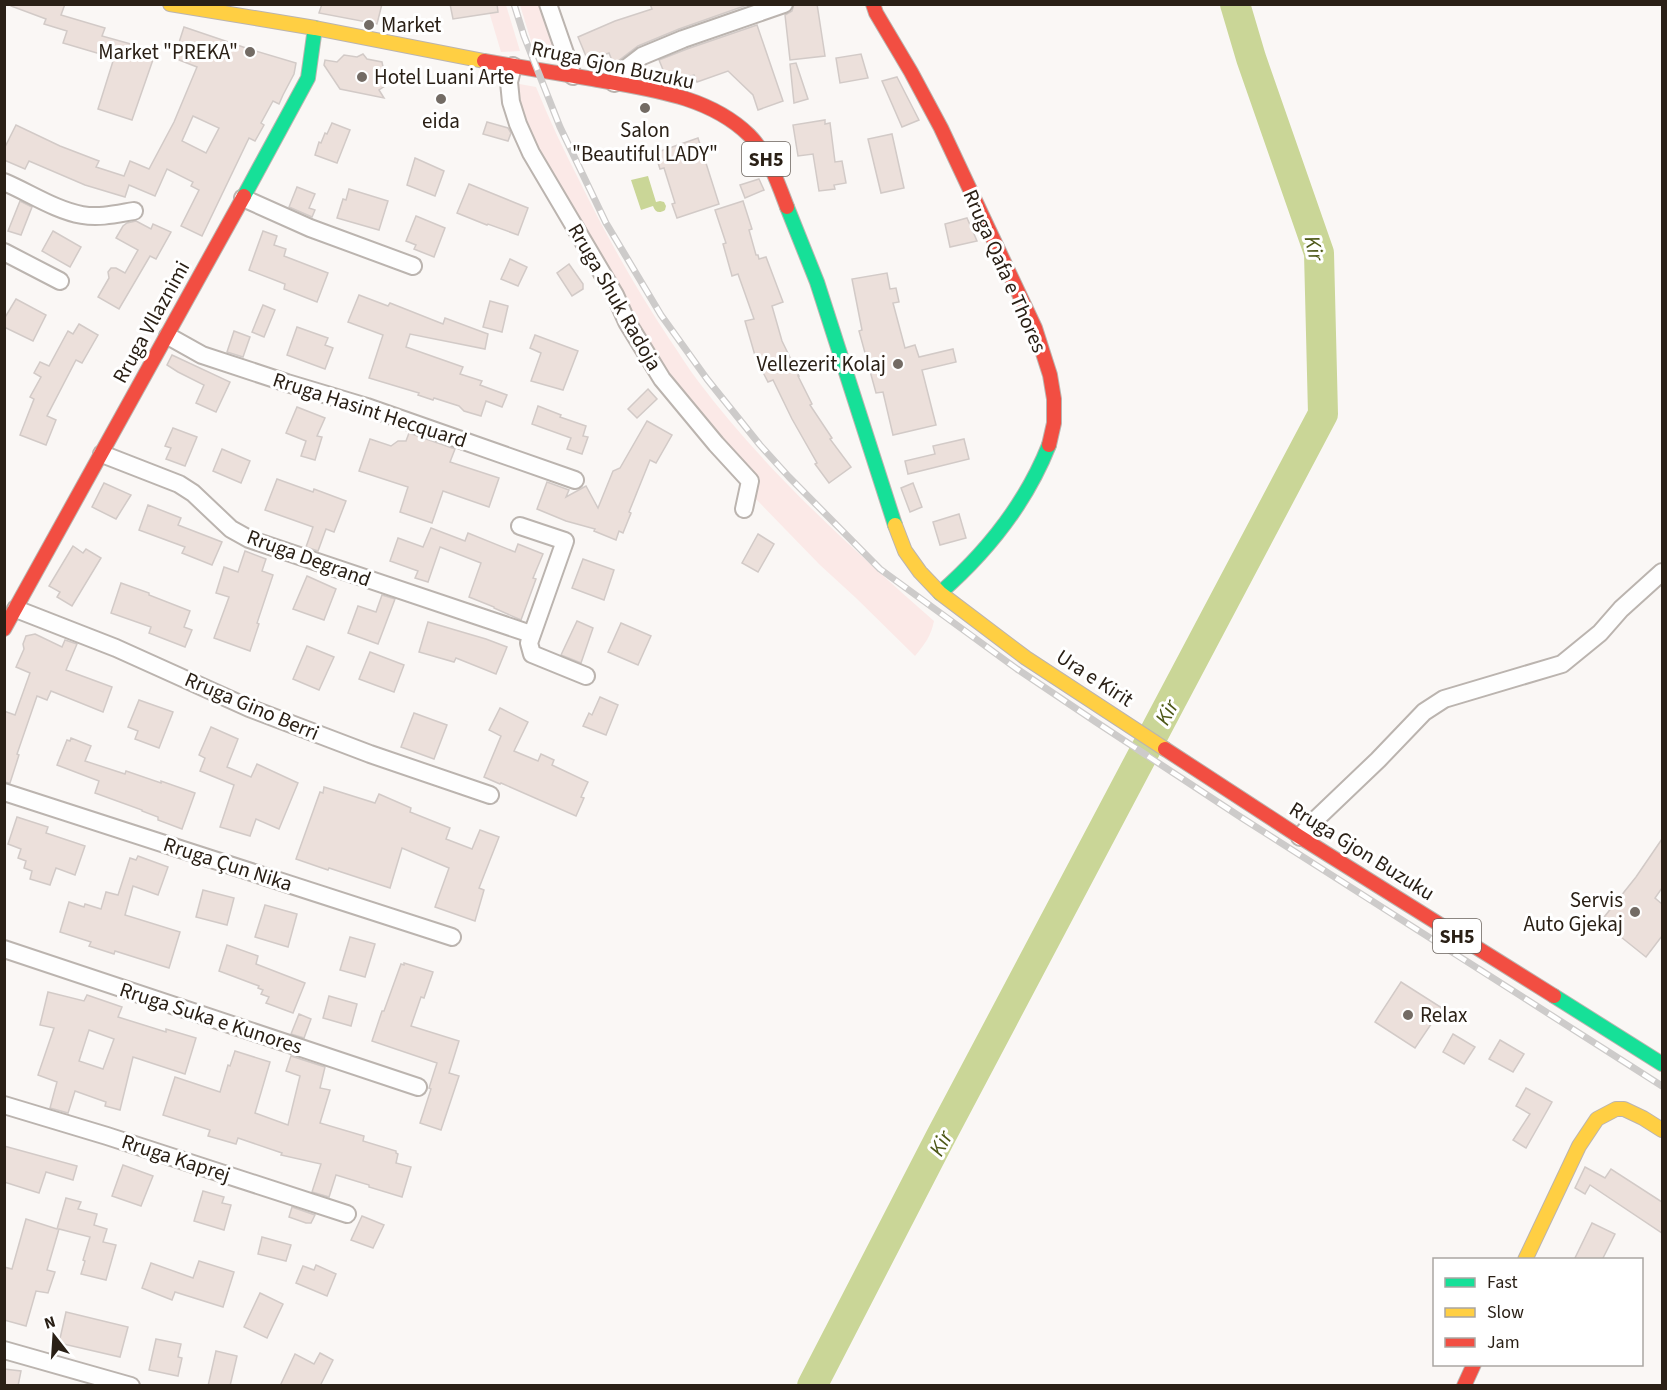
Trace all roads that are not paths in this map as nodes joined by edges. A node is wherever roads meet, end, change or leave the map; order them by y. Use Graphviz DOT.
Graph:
graph roads {
  1 [pos="170,4"];
  2 [pos="548,4"];
  3 [pos="784,4"];
  4 [pos="873,4"];
  5 [pos="315,28"];
  6 [pos="513,66"];
  7 [pos="573,76"];
  8 [pos="614,83"];
  9 [pos="4,182"];
  10 [pos="243,198"];
  11 [pos="134,211"];
  12 [pos="4,252"];
  13 [pos="413,266"];
  14 [pos="60,281"];
  15 [pos="168,336"];
  16 [pos="102,454"];
  17 [pos="575,480"];
  18 [pos="744,509"];
  19 [pos="520,526"];
  20 [pos="1662,572"];
  21 [pos="943,597"];
  22 [pos="16,609"];
  23 [pos="4,629"];
  24 [pos="531,634"];
  25 [pos="586,676"];
  26 [pos="4,792"];
  27 [pos="490,795"];
  28 [pos="1253,806"];
  29 [pos="1300,837"];
  30 [pos="452,937"];
  31 [pos="4,950"];
  32 [pos="1662,1064"];
  33 [pos="418,1087"];
  34 [pos="4,1105"];
  35 [pos="1662,1130"];
  36 [pos="347,1214"];
  37 [pos="1526,1258"];
  38 [pos="4,1350"];
  39 [pos="1474,1366"];
  40 [pos="131,1386"];
  41 [pos="1464,1386"];
  1 -- 5 [label="main road, Rruga Gjon Buzuku / SH5"];
  2 -- 7 [label="street"];
  3 -- 8 [label="street"];
  4 -- 21 [label="main road, Rruga Qafa e Thores"];
  5 -- 6 [label="main road, Rruga Gjon Buzuku / SH5"];
  5 -- 10 [label="main road, Rruga Vllaznimi"];
  6 -- 7 [label="main road, Rruga Gjon Buzuku / SH5"];
  6 -- 18 [label="street, Rruga Shuk Radoja"];
  7 -- 8 [label="main road, Rruga Gjon Buzuku / SH5"];
  8 -- 21 [label="main road, Rruga Gjon Buzuku / SH5"];
  9 -- 11 [label="street"];
  10 -- 13 [label="street"];
  10 -- 15 [label="main road, Rruga Vllaznimi"];
  12 -- 14 [label="street"];
  15 -- 16 [label="main road, Rruga Vllaznimi"];
  15 -- 17 [label="street, Rruga Hasint Hecquard"];
  16 -- 22 [label="main road, Rruga Vllaznimi"];
  16 -- 24 [label="street, Rruga Degrand"];
  19 -- 24 [label="street"];
  20 -- 29 [label="street"];
  21 -- 28 [label="main road, Ura e Kirit / SH5"];
  22 -- 23 [label="main road, Rruga Vllaznimi"];
  22 -- 27 [label="street, Rruga Gino Berri"];
  24 -- 25 [label="street"];
  26 -- 30 [label="street, Rruga Çun Nika"];
  28 -- 29 [label="main road, Rruga Gjon Buzuku / SH5"];
  29 -- 32 [label="main road, Rruga Gjon Buzuku / SH5"];
  31 -- 33 [label="street, Rruga Suka e Kunores"];
  34 -- 36 [label="street, Rruga Kaprej"];
  35 -- 37 [label="main road"];
  38 -- 40 [label="street"];
  39 -- 41 [label="main road"];
}
